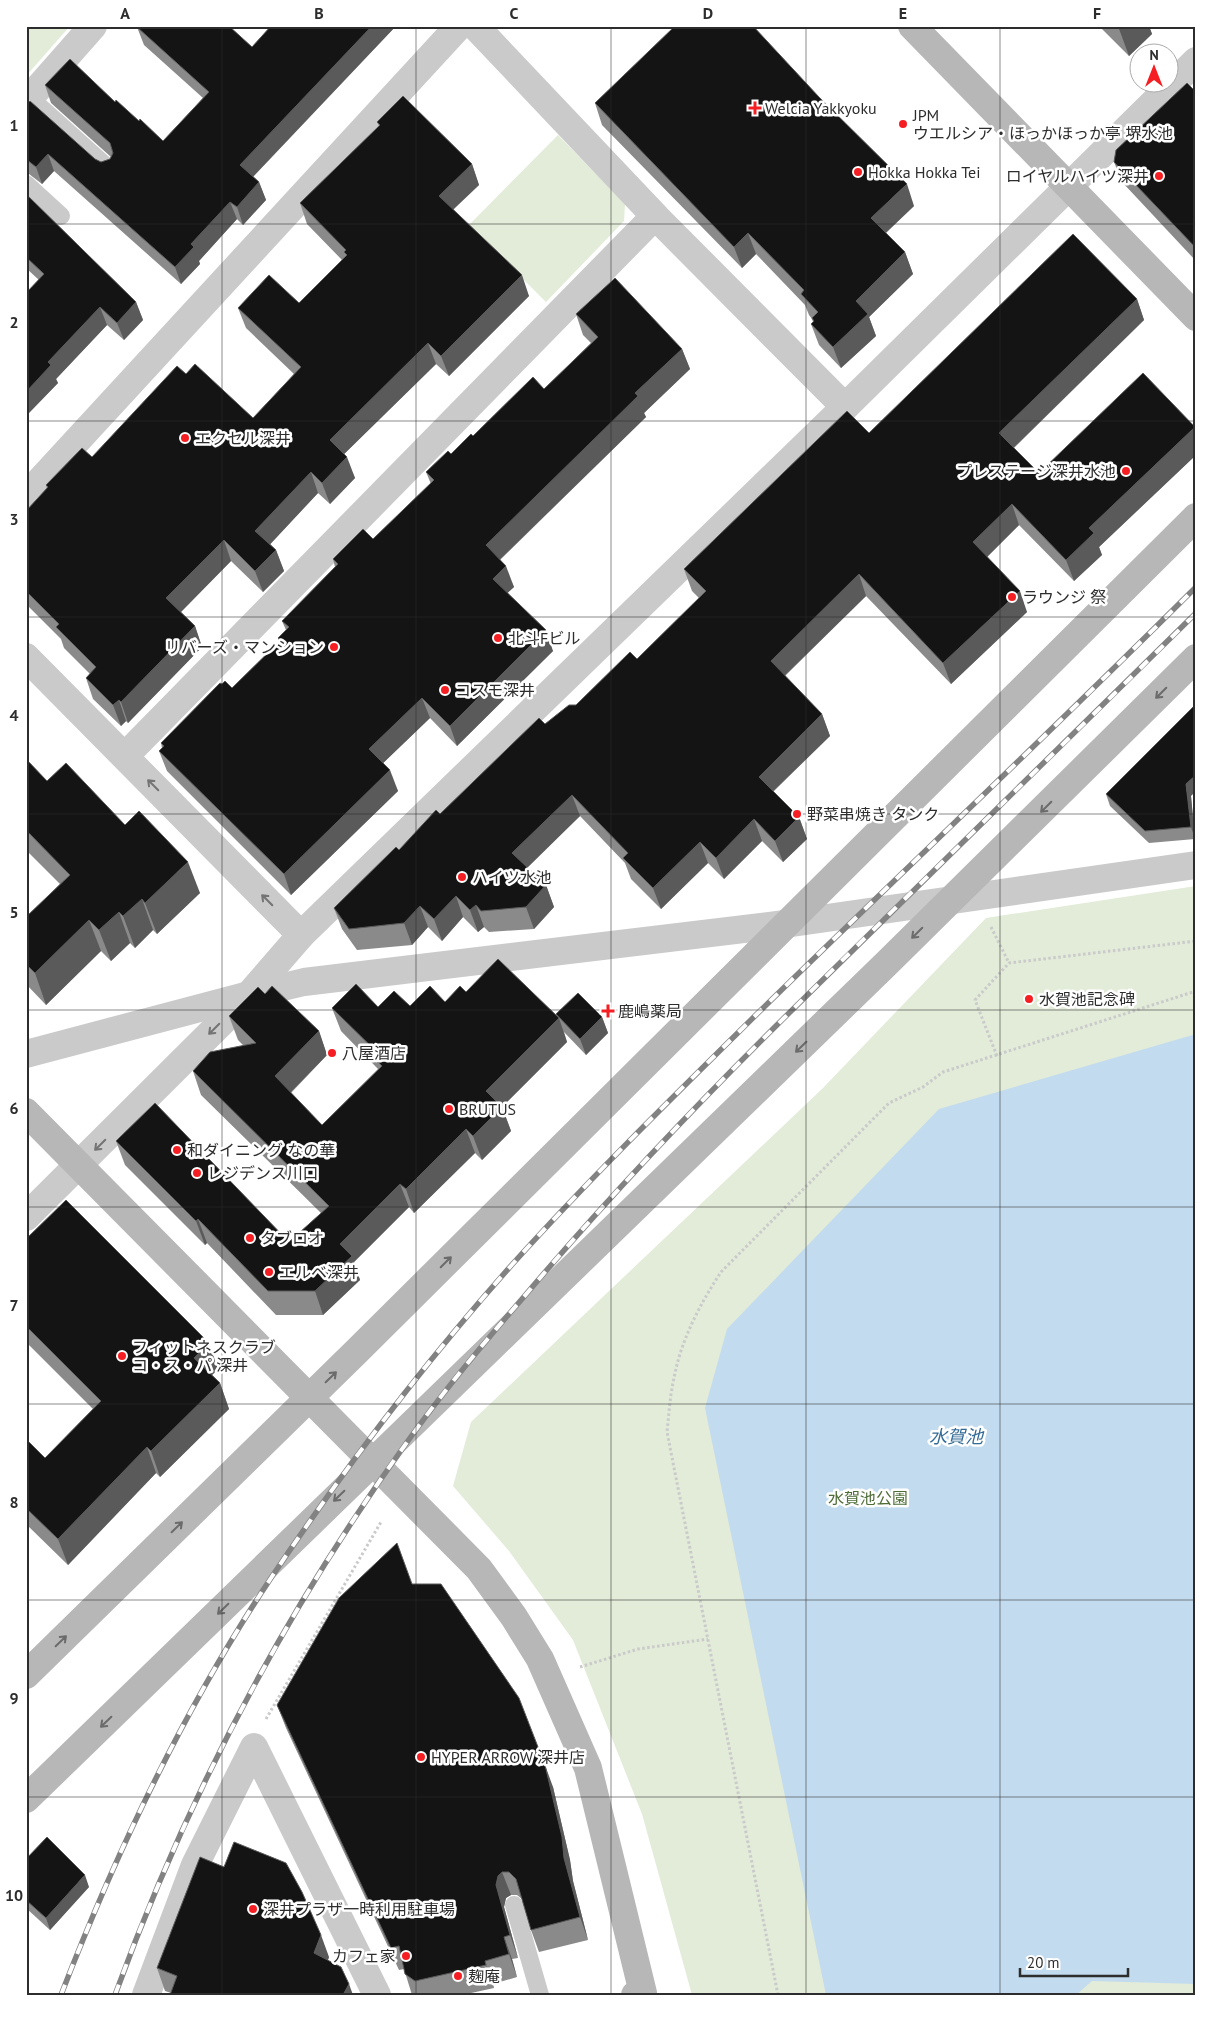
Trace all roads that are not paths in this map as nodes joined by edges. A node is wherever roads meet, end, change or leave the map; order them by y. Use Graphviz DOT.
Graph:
graph roads {
  1 [pos="93,26"];
  2 [pos="459,26"];
  3 [pos="475,26"];
  4 [pos="912,26"];
  5 [pos="1196,61"];
  6 [pos="28,100"];
  7 [pos="109,169"];
  8 [pos="26,184"];
  9 [pos="1069,186"];
  10 [pos="61,216"];
  11 [pos="654,216"];
  12 [pos="1196,317"];
  13 [pos="845,407"];
  14 [pos="26,496"];
  15 [pos="1196,517"];
  16 [pos="26,657"];
  17 [pos="1196,658"];
  18 [pos="125,756"];
  19 [pos="1196,865"];
  20 [pos="949,902"];
  21 [pos="785,924"];
  22 [pos="301,935"];
  23 [pos="249,994"];
  24 [pos="26,1054"];
  25 [pos="26,1112"];
  26 [pos="79,1166"];
  27 [pos="26,1217"];
  28 [pos="310,1397"];
  29 [pos="374,1462"];
  30 [pos="26,1675"];
  31 [pos="26,1799"];
  32 [pos="514,1905"];
  33 [pos="156,1982"];
  34 [pos="640,1994"];
  35 [pos="377,1995"];
  36 [pos="540,1995"];
  1 -- 6 [label="street"];
  2 -- 14 [label="street"];
  3 -- 11 [label="street"];
  4 -- 9 [label="street"];
  5 -- 9 [label="street"];
  6 -- 7 [label="lane"];
  8 -- 10 [label="lane"];
  9 -- 12 [label="street"];
  9 -- 13 [label="street"];
  11 -- 13 [label="street"];
  11 -- 18 [label="street"];
  13 -- 22 [label="street"];
  15 -- 21 [label="street"];
  16 -- 18 [label="street"];
  17 -- 20 [label="street, one-way"];
  22 -- 18 [label="street, one-way"];
  19 -- 20 [label="street"];
  20 -- 21 [label="street"];
  20 -- 29 [label="street, one-way"];
  21 -- 23 [label="street"];
  28 -- 21 [label="street, one-way"];
  22 -- 23 [label="street"];
  23 -- 24 [label="street"];
  23 -- 26 [label="street, one-way"];
  25 -- 26 [label="street"];
  26 -- 27 [label="street"];
  26 -- 28 [label="street"];
  28 -- 29 [label="street"];
  30 -- 28 [label="street, one-way"];
  29 -- 31 [label="street, one-way"];
  29 -- 34 [label="street"];
  32 -- 36 [label="lane"];
  33 -- 35 [label="street"];
}
